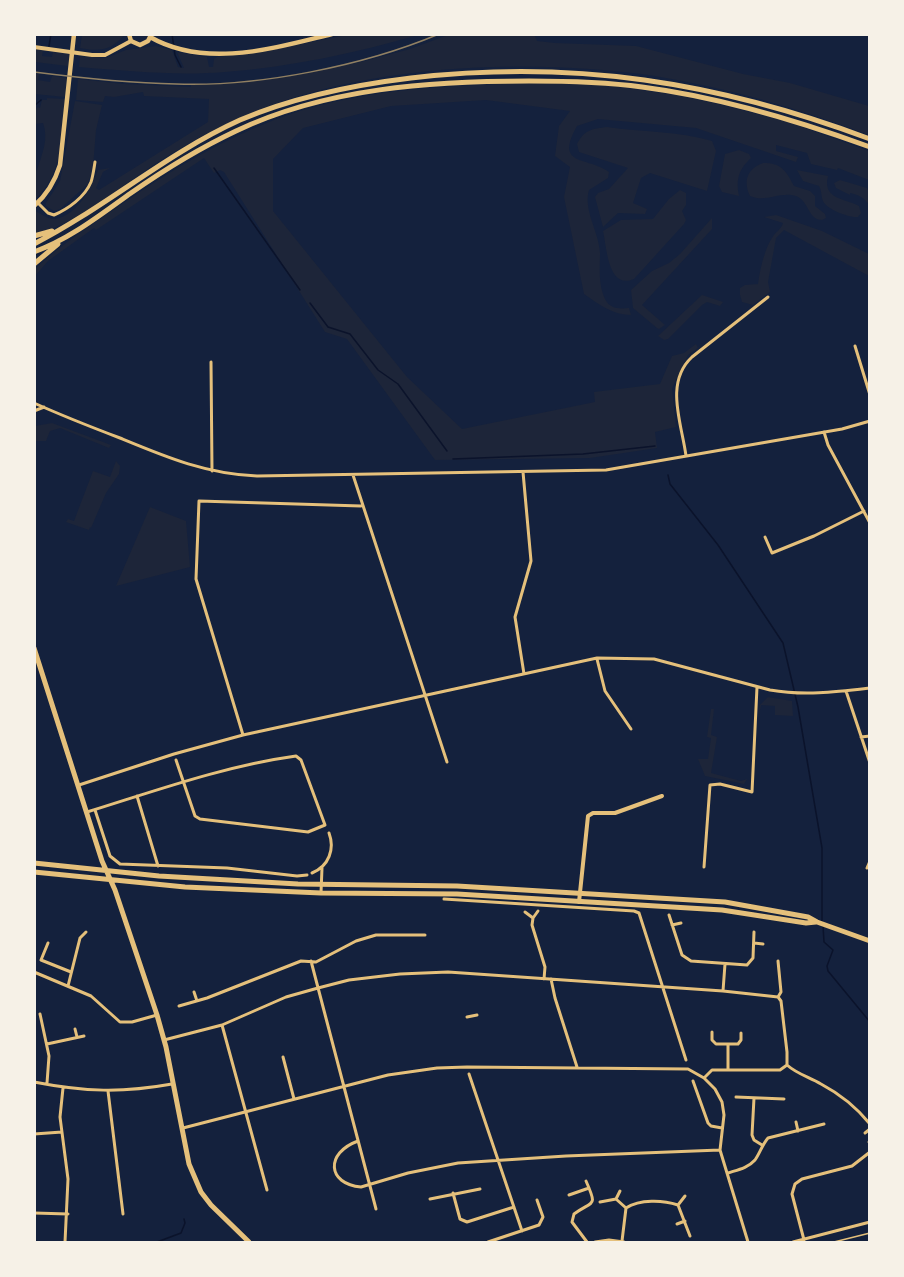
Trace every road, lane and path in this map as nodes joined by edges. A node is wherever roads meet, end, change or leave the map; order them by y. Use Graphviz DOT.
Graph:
graph roads {
  1 [pos="129,34"];
  2 [pos="332,34"];
  3 [pos="150,36"];
  4 [pos="74,37"];
  5 [pos="131,41"];
  6 [pos="34,46"];
  7 [pos="870,139"];
  8 [pos="870,147"];
  9 [pos="95,162"];
  10 [pos="36,204"];
  11 [pos="65,228"];
  12 [pos="34,236"];
  13 [pos="66,237"];
  14 [pos="34,244"];
  15 [pos="34,252"];
  16 [pos="34,264"];
  17 [pos="768,297"];
  18 [pos="855,346"];
  19 [pos="211,362"];
  20 [pos="870,395"];
  21 [pos="34,403"];
  22 [pos="44,407"];
  23 [pos="34,411"];
  24 [pos="870,421"];
  25 [pos="824,432"];
  26 [pos="686,456"];
  27 [pos="212,471"];
  28 [pos="523,472"];
  29 [pos="352,475"];
  30 [pos="361,506"];
  31 [pos="864,511"];
  32 [pos="870,523"];
  33 [pos="765,537"];
  34 [pos="34,648"];
  35 [pos="597,658"];
  36 [pos="524,674"];
  37 [pos="757,687"];
  38 [pos="870,688"];
  39 [pos="846,691"];
  40 [pos="425,696"];
  41 [pos="631,729"];
  42 [pos="243,735"];
  43 [pos="870,736"];
  44 [pos="861,737"];
  45 [pos="176,760"];
  46 [pos="447,762"];
  47 [pos="870,763"];
  48 [pos="183,782"];
  49 [pos="78,785"];
  50 [pos="137,796"];
  51 [pos="662,796"];
  52 [pos="95,810"];
  53 [pos="87,812"];
  54 [pos="329,833"];
  55 [pos="870,861"];
  56 [pos="34,863"];
  57 [pos="158,866"];
  58 [pos="323,866"];
  59 [pos="704,867"];
  60 [pos="867,868"];
  61 [pos="106,870"];
  62 [pos="34,872"];
  63 [pos="312,873"];
  64 [pos="307,875"];
  65 [pos="110,880"];
  66 [pos="321,881"];
  67 [pos="321,893"];
  68 [pos="580,894"];
  69 [pos="444,899"];
  70 [pos="579,902"];
  71 [pos="538,911"];
  72 [pos="525,912"];
  73 [pos="669,915"];
  74 [pos="533,918"];
  75 [pos="681,923"];
  76 [pos="818,923"];
  77 [pos="672,925"];
  78 [pos="86,932"];
  79 [pos="754,932"];
  80 [pos="425,935"];
  81 [pos="870,940"];
  82 [pos="48,943"];
  83 [pos="754,943"];
  84 [pos="763,944"];
  85 [pos="311,961"];
  86 [pos="778,961"];
  87 [pos="725,963"];
  88 [pos="34,972"];
  89 [pos="71,972"];
  90 [pos="544,979"];
  91 [pos="551,979"];
  92 [pos="68,987"];
  93 [pos="662,987"];
  94 [pos="318,988"];
  95 [pos="723,991"];
  96 [pos="194,992"];
  97 [pos="777,997"];
  98 [pos="197,1001"];
  99 [pos="179,1006"];
  100 [pos="40,1014"];
  101 [pos="158,1015"];
  102 [pos="477,1015"];
  103 [pos="467,1017"];
  104 [pos="222,1025"];
  105 [pos="75,1029"];
  106 [pos="712,1032"];
  107 [pos="741,1034"];
  108 [pos="84,1036"];
  109 [pos="77,1037"];
  110 [pos="164,1040"];
  111 [pos="47,1044"];
  112 [pos="728,1045"];
  113 [pos="283,1058"];
  114 [pos="686,1060"];
  115 [pos="787,1065"];
  116 [pos="577,1067"];
  117 [pos="728,1070"];
  118 [pos="469,1074"];
  119 [pos="704,1078"];
  120 [pos="34,1082"];
  121 [pos="693,1082"];
  122 [pos="47,1084"];
  123 [pos="173,1084"];
  124 [pos="344,1087"];
  125 [pos="63,1088"];
  126 [pos="108,1091"];
  127 [pos="736,1097"];
  128 [pos="754,1098"];
  129 [pos="294,1099"];
  130 [pos="784,1099"];
  131 [pos="246,1112"];
  132 [pos="796,1122"];
  133 [pos="824,1124"];
  134 [pos="870,1124"];
  135 [pos="181,1128"];
  136 [pos="722,1128"];
  137 [pos="870,1130"];
  138 [pos="798,1131"];
  139 [pos="62,1132"];
  140 [pos="865,1133"];
  141 [pos="34,1134"];
  142 [pos="358,1142"];
  143 [pos="762,1145"];
  144 [pos="720,1150"];
  145 [pos="870,1152"];
  146 [pos="499,1160"];
  147 [pos="728,1173"];
  148 [pos="586,1181"];
  149 [pos="370,1184"];
  150 [pos="589,1188"];
  151 [pos="480,1189"];
  152 [pos="267,1190"];
  153 [pos="620,1191"];
  154 [pos="453,1193"];
  155 [pos="569,1195"];
  156 [pos="685,1196"];
  157 [pos="430,1199"];
  158 [pos="616,1199"];
  159 [pos="537,1200"];
  160 [pos="600,1202"];
  161 [pos="678,1205"];
  162 [pos="514,1207"];
  163 [pos="626,1208"];
  164 [pos="376,1209"];
  165 [pos="34,1213"];
  166 [pos="68,1214"];
  167 [pos="123,1214"];
  168 [pos="685,1221"];
  169 [pos="870,1222"];
  170 [pos="677,1224"];
  171 [pos="522,1231"];
  172 [pos="870,1233"];
  173 [pos="690,1236"];
  174 [pos="804,1239"];
  175 [pos="811,1240"];
  176 [pos="65,1242"];
  177 [pos="249,1242"];
  178 [pos="488,1242"];
  179 [pos="587,1242"];
  180 [pos="595,1242"];
  181 [pos="623,1242"];
  182 [pos="748,1242"];
  183 [pos="793,1242"];
  184 [pos="834,1242"];
  1 -- 5 [label="main road"];
  2 -- 3 [label="main road"];
  3 -- 5 [label="main road"];
  4 -- 10 [label="main road"];
  5 -- 6 [label="street"];
  7 -- 11 [label="main road"];
  8 -- 13 [label="main road"];
  9 -- 10 [label="street"];
  11 -- 12 [label="main road"];
  11 -- 14 [label="main road"];
  13 -- 15 [label="main road"];
  13 -- 16 [label="main road"];
  17 -- 26 [label="street"];
  18 -- 20 [label="street"];
  19 -- 27 [label="street"];
  21 -- 22 [label="street"];
  22 -- 23 [label="street"];
  22 -- 27 [label="street"];
  24 -- 25 [label="street"];
  25 -- 26 [label="street"];
  25 -- 31 [label="street"];
  26 -- 28 [label="street"];
  27 -- 29 [label="street"];
  28 -- 29 [label="street"];
  28 -- 36 [label="street"];
  29 -- 30 [label="street"];
  30 -- 40 [label="street"];
  30 -- 42 [label="street"];
  31 -- 32 [label="street"];
  31 -- 33 [label="street"];
  34 -- 49 [label="main road"];
  35 -- 36 [label="street"];
  35 -- 37 [label="street"];
  35 -- 41 [label="street"];
  36 -- 40 [label="street"];
  37 -- 39 [label="street"];
  37 -- 59 [label="street"];
  38 -- 39 [label="street"];
  39 -- 44 [label="street"];
  40 -- 42 [label="street"];
  40 -- 46 [label="street"];
  42 -- 49 [label="street"];
  43 -- 44 [label="street"];
  44 -- 47 [label="street"];
  45 -- 48 [label="street"];
  48 -- 48 [label="street"];
  48 -- 50 [label="street"];
  49 -- 53 [label="main road"];
  50 -- 52 [label="street"];
  50 -- 57 [label="street"];
  51 -- 68 [label="street"];
  52 -- 53 [label="street"];
  52 -- 57 [label="street"];
  53 -- 61 [label="main road"];
  54 -- 58 [label="street"];
  55 -- 60 [label="street"];
  56 -- 61 [label="main road"];
  57 -- 64 [label="street"];
  58 -- 63 [label="street"];
  58 -- 66 [label="street"];
  61 -- 65 [label="main road"];
  61 -- 66 [label="main road"];
  62 -- 65 [label="main road"];
  65 -- 67 [label="main road"];
  65 -- 101 [label="main road"];
  66 -- 67 [label="street"];
  66 -- 68 [label="main road"];
  67 -- 70 [label="main road"];
  68 -- 70 [label="street"];
  68 -- 76 [label="main road"];
  69 -- 93 [label="street"];
  70 -- 76 [label="main road"];
  71 -- 74 [label="street"];
  72 -- 74 [label="street"];
  73 -- 77 [label="street"];
  74 -- 90 [label="street"];
  75 -- 77 [label="street"];
  76 -- 81 [label="main road"];
  77 -- 87 [label="street"];
  78 -- 89 [label="street"];
  79 -- 83 [label="street"];
  80 -- 85 [label="street"];
  82 -- 89 [label="street"];
  83 -- 84 [label="street"];
  83 -- 87 [label="street"];
  85 -- 94 [label="street"];
  85 -- 98 [label="street"];
  86 -- 97 [label="street"];
  87 -- 95 [label="street"];
  88 -- 92 [label="street"];
  89 -- 92 [label="street"];
  90 -- 91 [label="street"];
  90 -- 94 [label="street"];
  91 -- 93 [label="street"];
  91 -- 116 [label="street"];
  92 -- 101 [label="street"];
  93 -- 95 [label="street"];
  93 -- 114 [label="street"];
  94 -- 104 [label="street"];
  94 -- 124 [label="street"];
  95 -- 97 [label="street"];
  96 -- 98 [label="street"];
  97 -- 115 [label="street"];
  98 -- 99 [label="street"];
  100 -- 111 [label="street"];
  101 -- 110 [label="main road"];
  102 -- 103 [label="street"];
  104 -- 110 [label="street"];
  104 -- 131 [label="street"];
  105 -- 109 [label="street"];
  106 -- 112 [label="street"];
  107 -- 112 [label="street"];
  108 -- 109 [label="street"];
  109 -- 111 [label="street"];
  110 -- 123 [label="main road"];
  111 -- 122 [label="street"];
  112 -- 117 [label="street"];
  113 -- 129 [label="street"];
  115 -- 117 [label="street"];
  115 -- 134 [label="street"];
  116 -- 119 [label="street"];
  116 -- 124 [label="street"];
  117 -- 119 [label="street"];
  118 -- 146 [label="street"];
  119 -- 136 [label="street"];
  120 -- 122 [label="street"];
  121 -- 136 [label="street"];
  122 -- 125 [label="street"];
  123 -- 126 [label="street"];
  123 -- 135 [label="main road"];
  124 -- 129 [label="street"];
  124 -- 142 [label="street"];
  125 -- 126 [label="street"];
  125 -- 139 [label="street"];
  126 -- 167 [label="street"];
  127 -- 128 [label="street"];
  128 -- 130 [label="street"];
  128 -- 143 [label="street"];
  129 -- 131 [label="street"];
  131 -- 135 [label="street"];
  131 -- 152 [label="street"];
  132 -- 138 [label="street"];
  133 -- 138 [label="street"];
  135 -- 177 [label="main road"];
  136 -- 144 [label="street"];
  137 -- 140 [label="street"];
  138 -- 143 [label="street"];
  139 -- 141 [label="street"];
  139 -- 166 [label="street"];
  142 -- 149 [label="street"];
  142 -- 149 [label="street"];
  143 -- 147 [label="street"];
  144 -- 146 [label="street"];
  144 -- 147 [label="street"];
  145 -- 174 [label="street"];
  146 -- 149 [label="street"];
  146 -- 162 [label="street"];
  147 -- 182 [label="street"];
  148 -- 150 [label="street"];
  149 -- 164 [label="street"];
  150 -- 155 [label="street"];
  150 -- 179 [label="street"];
  151 -- 154 [label="street"];
  153 -- 158 [label="street"];
  154 -- 157 [label="street"];
  154 -- 162 [label="street"];
  156 -- 161 [label="street"];
  158 -- 160 [label="street"];
  158 -- 163 [label="street"];
  159 -- 171 [label="street"];
  161 -- 163 [label="street"];
  161 -- 168 [label="street"];
  162 -- 171 [label="street"];
  163 -- 181 [label="street"];
  165 -- 166 [label="street"];
  166 -- 176 [label="street"];
  168 -- 170 [label="street"];
  168 -- 173 [label="street"];
  169 -- 175 [label="street"];
  171 -- 178 [label="street"];
  172 -- 184 [label="lane"];
  174 -- 175 [label="street"];
  174 -- 183 [label="street"];
  180 -- 181 [label="street"];
}
